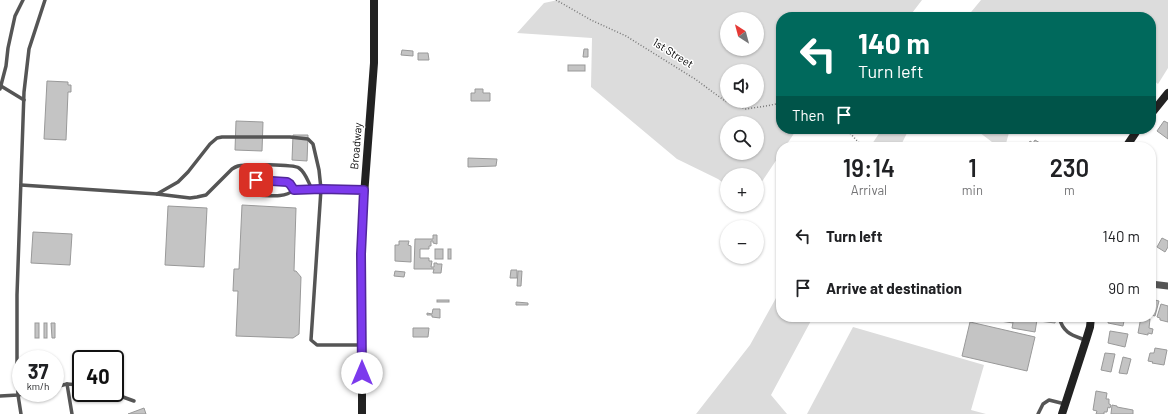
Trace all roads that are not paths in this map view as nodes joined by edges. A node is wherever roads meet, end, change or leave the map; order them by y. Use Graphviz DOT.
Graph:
graph roads {
  1 [pos="24,0"];
  2 [pos="45,0"];
  3 [pos="374,0"];
  4 [pos="0,87"];
  5 [pos="1168,94"];
  6 [pos="24,100"];
  7 [pos="1156,108"];
  8 [pos="21,185"];
  9 [pos="312,189"];
  10 [pos="321,189"];
  11 [pos="294,190"];
  12 [pos="364,190"];
  13 [pos="157,194"];
  14 [pos="1156,285"];
  15 [pos="1168,286"];
  16 [pos="1060,322"];
  17 [pos="1090,322"];
  18 [pos="1086,340"];
  19 [pos="362,345"];
  20 [pos="17,350"];
  21 [pos="67,384"];
  22 [pos="72,384"];
  23 [pos="64,385"];
  24 [pos="12,395"];
  25 [pos="0,396"];
  26 [pos="124,397"];
  27 [pos="134,401"];
  28 [pos="19,402"];
  29 [pos="1065,404"];
  30 [pos="21,414"];
  31 [pos="72,414"];
  32 [pos="362,414"];
  33 [pos="1038,414"];
  34 [pos="1062,414"];
  1 -- 4 [label="lane"];
  2 -- 6 [label="lane"];
  3 -- 12 [label="street, Broadway"];
  4 -- 6 [label="lane"];
  5 -- 7 [label="street"];
  6 -- 8 [label="lane"];
  8 -- 13 [label="lane"];
  8 -- 20 [label="lane"];
  9 -- 10 [label="lane"];
  9 -- 11 [label="lane"];
  9 -- 13 [label="lane"];
  10 -- 12 [label="lane"];
  10 -- 13 [label="lane"];
  10 -- 19 [label="lane"];
  11 -- 11 [label="lane"];
  12 -- 19 [label="street, Broadway"];
  14 -- 15 [label="street"];
  16 -- 18 [label="lane"];
  17 -- 18 [label="street"];
  18 -- 29 [label="street"];
  19 -- 32 [label="street, Broadway"];
  21 -- 22 [label="lane"];
  21 -- 23 [label="lane"];
  21 -- 31 [label="lane"];
  24 -- 25 [label="lane"];
  26 -- 27 [label="lane"];
  28 -- 30 [label="lane"];
  29 -- 33 [label="lane"];
  29 -- 34 [label="street"];
}
